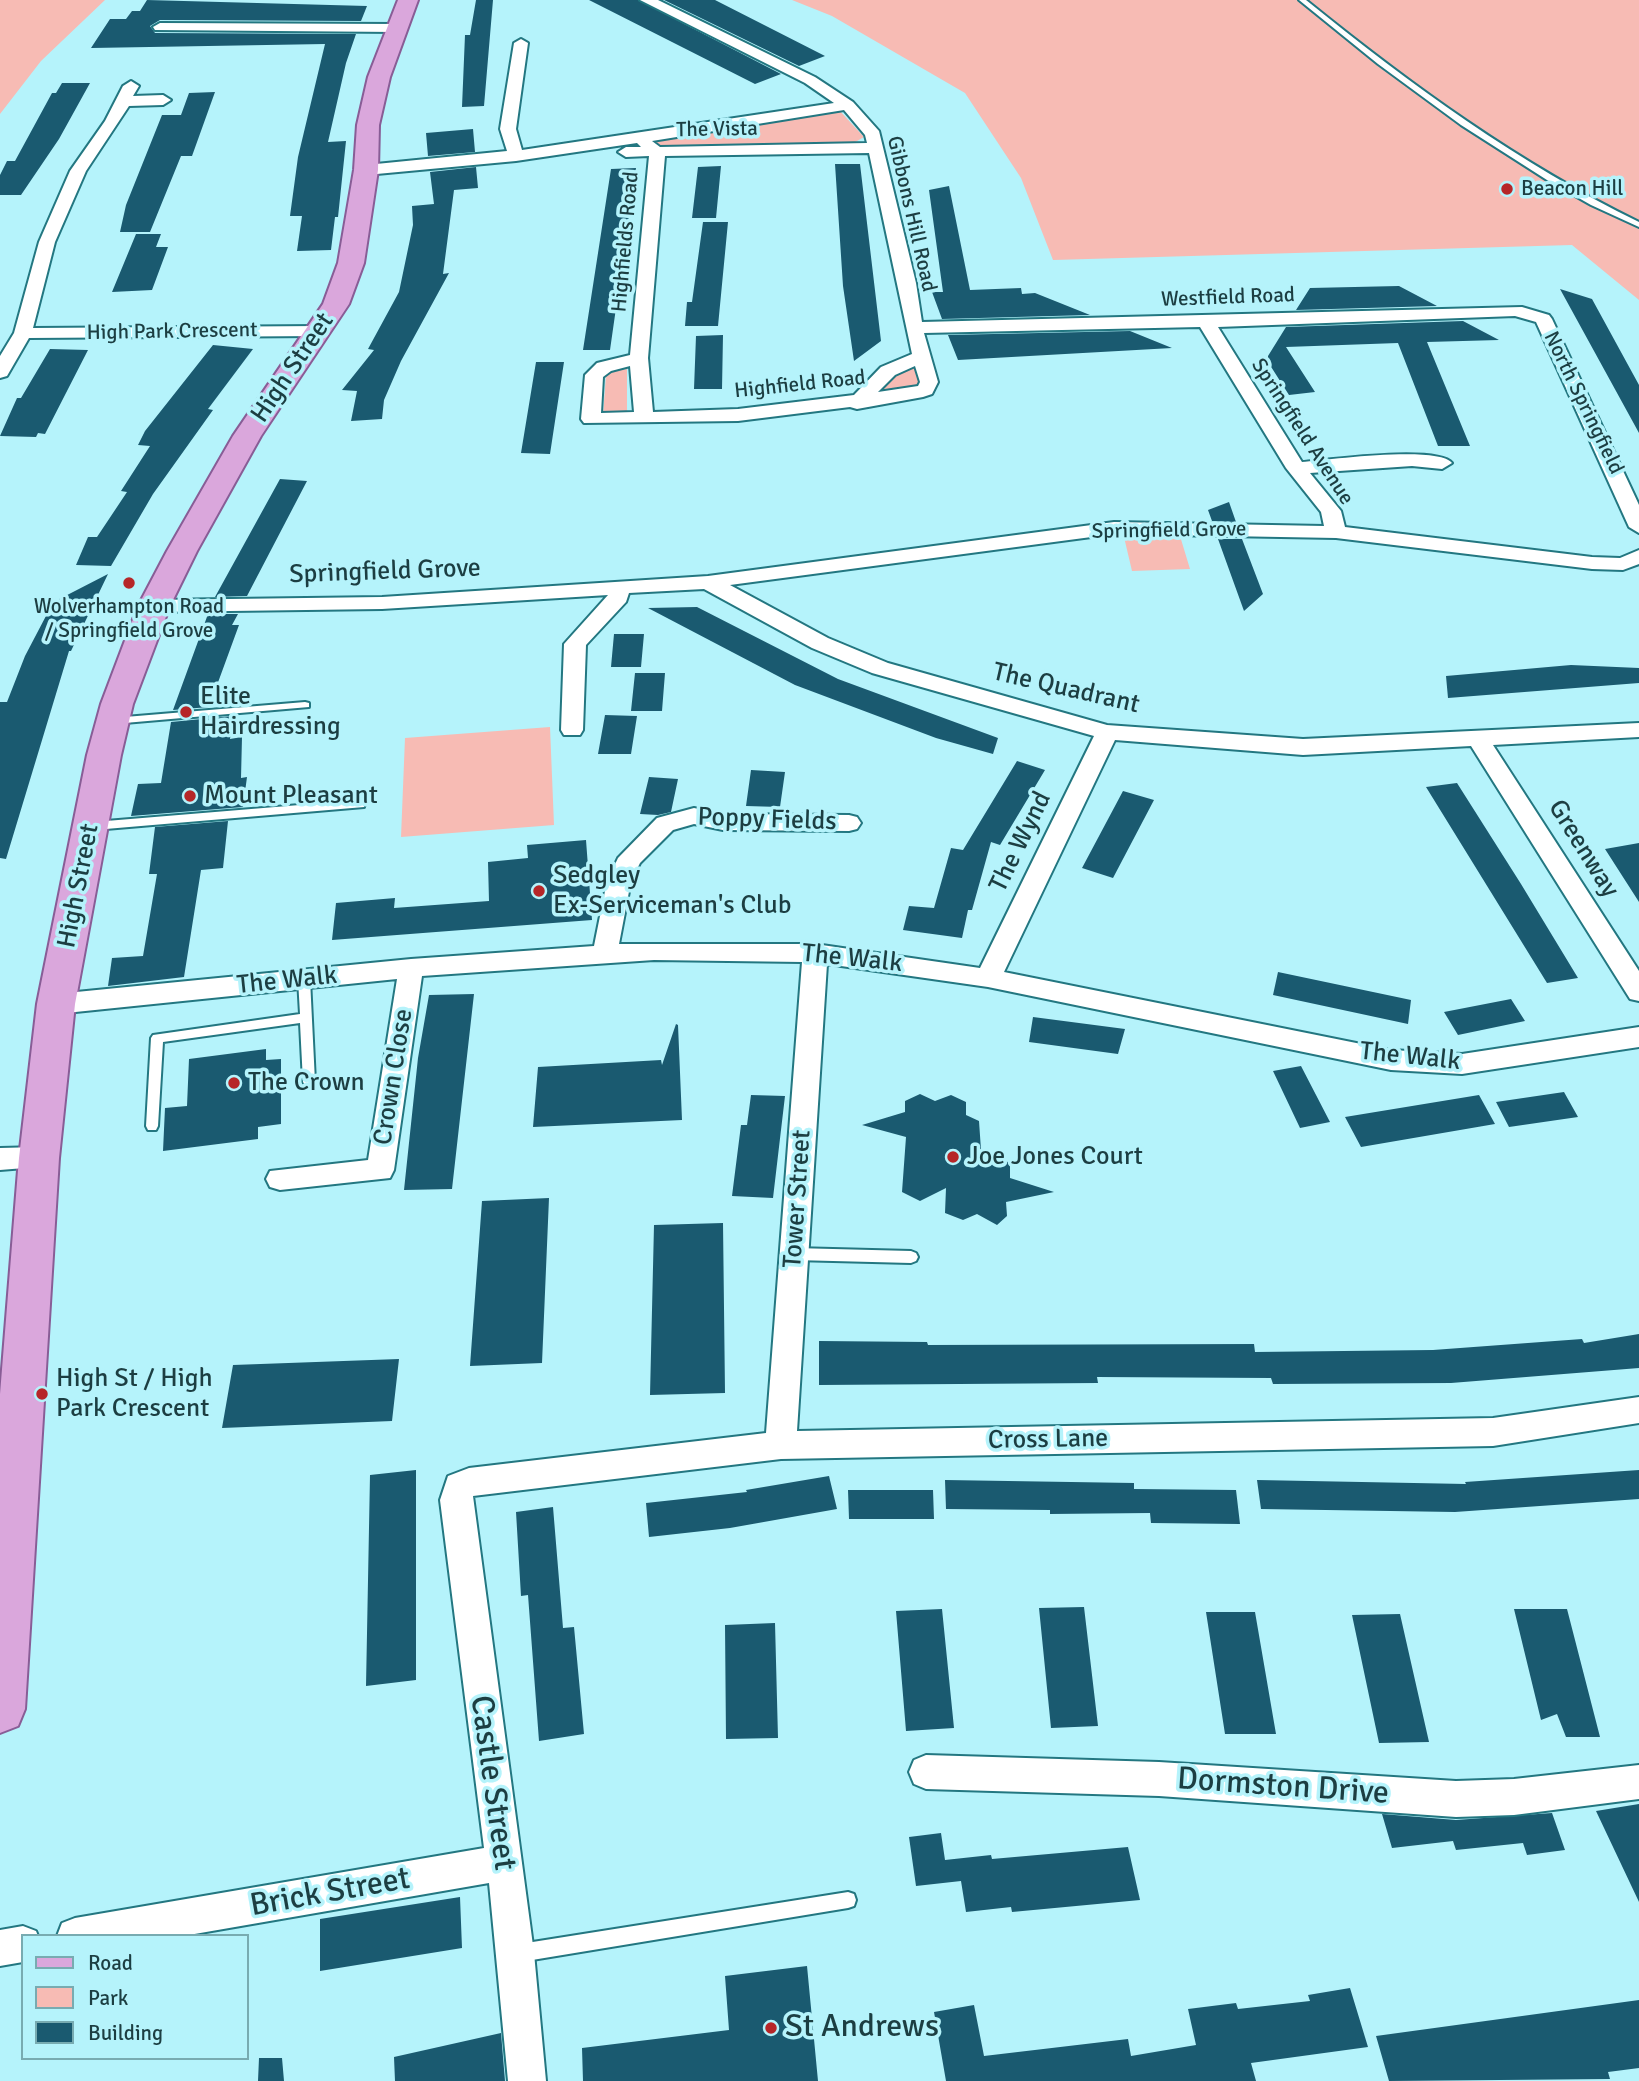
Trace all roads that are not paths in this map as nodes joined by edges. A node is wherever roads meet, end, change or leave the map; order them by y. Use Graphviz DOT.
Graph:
graph roads {
  1 [pos="408,0"];
  2 [pos="647,0"];
  3 [pos="1302,0"];
  4 [pos="160,27"];
  5 [pos="396,28"];
  6 [pos="520,43"];
  7 [pos="163,100"];
  8 [pos="848,105"];
  9 [pos="638,137"];
  10 [pos="877,148"];
  11 [pos="558,151"];
  12 [pos="657,152"];
  13 [pos="516,156"];
  14 [pos="366,170"];
  15 [pos="1639,225"];
  16 [pos="1543,319"];
  17 [pos="1206,322"];
  18 [pos="914,328"];
  19 [pos="320,331"];
  20 [pos="23,333"];
  21 [pos="920,357"];
  22 [pos="639,358"];
  23 [pos="0,372"];
  24 [pos="857,402"];
  25 [pos="644,417"];
  26 [pos="1442,463"];
  27 [pos="1296,468"];
  28 [pos="1639,527"];
  29 [pos="1336,532"];
  30 [pos="1638,558"];
  31 [pos="708,582"];
  32 [pos="618,587"];
  33 [pos="154,606"];
  34 [pos="305,705"];
  35 [pos="113,721"];
  36 [pos="572,730"];
  37 [pos="1639,730"];
  38 [pos="1107,732"];
  39 [pos="1478,738"];
  40 [pos="360,804"];
  41 [pos="849,822"];
  42 [pos="91,826"];
  43 [pos="606,953"];
  44 [pos="815,953"];
  45 [pos="411,968"];
  46 [pos="988,978"];
  47 [pos="304,979"];
  48 [pos="1639,992"];
  49 [pos="56,1004"];
  50 [pos="306,1018"];
  51 [pos="1639,1037"];
  52 [pos="309,1082"];
  53 [pos="152,1126"];
  54 [pos="19,1158"];
  55 [pos="280,1179"];
  56 [pos="794,1254"];
  57 [pos="911,1257"];
  58 [pos="1639,1410"];
  59 [pos="781,1445"];
  60 [pos="459,1486"];
  61 [pos="0,1703"];
  62 [pos="0,1709"];
  63 [pos="926,1772"];
  64 [pos="1639,1782"];
  65 [pos="502,1863"];
  66 [pos="848,1900"];
  67 [pos="87,1934"];
  68 [pos="21,1944"];
  69 [pos="0,1948"];
  70 [pos="516,1953"];
  71 [pos="527,2081"];
  1 -- 5 [label="main road, High Street"];
  2 -- 8 [label="street, Gibbons Hill Road"];
  3 -- 15 [label="lane"];
  4 -- 5 [label="street"];
  5 -- 14 [label="main road, High Street"];
  6 -- 13 [label="street"];
  7 -- 20 [label="street"];
  8 -- 9 [label="street, The Vista"];
  8 -- 10 [label="street, Gibbons Hill Road"];
  9 -- 11 [label="street, The Vista"];
  9 -- 12 [label="street, Highfields Road"];
  10 -- 12 [label="street, The Vista"];
  10 -- 18 [label="street, Gibbons Hill Road"];
  11 -- 12 [label="street, The Vista"];
  11 -- 13 [label="street, The Vista"];
  12 -- 22 [label="street, Highfields Road"];
  13 -- 14 [label="street, The Vista"];
  14 -- 19 [label="main road, High Street"];
  16 -- 17 [label="street, Westfield Road"];
  16 -- 28 [label="street, North Springfield"];
  17 -- 18 [label="street, Westfield Road"];
  17 -- 27 [label="street, Springfield Avenue"];
  18 -- 21 [label="street, Gibbons Hill Road"];
  19 -- 20 [label="street, High Park Crescent"];
  19 -- 33 [label="main road, High Street"];
  20 -- 23 [label="street"];
  21 -- 24 [label="street"];
  21 -- 24 [label="street, Highfield Road"];
  22 -- 25 [label="street, Highfields Road"];
  22 -- 25 [label="street"];
  24 -- 25 [label="street, Highfield Road"];
  26 -- 27 [label="street"];
  27 -- 29 [label="street, Springfield Avenue"];
  29 -- 30 [label="street, Springfield Grove"];
  29 -- 31 [label="street, Springfield Grove"];
  31 -- 32 [label="street, Springfield Grove"];
  31 -- 38 [label="street, The Quadrant"];
  32 -- 33 [label="street, Springfield Grove"];
  32 -- 36 [label="street"];
  33 -- 35 [label="main road, High Street"];
  34 -- 35 [label="lane"];
  35 -- 42 [label="main road, High Street"];
  37 -- 39 [label="street, The Quadrant"];
  38 -- 39 [label="street, The Quadrant"];
  38 -- 46 [label="street, The Wynd"];
  39 -- 48 [label="street, Greenway"];
  40 -- 42 [label="lane"];
  41 -- 43 [label="street, Poppy Fields"];
  42 -- 49 [label="main road, High Street"];
  43 -- 44 [label="street, The Walk"];
  43 -- 45 [label="street, The Walk"];
  44 -- 46 [label="street, The Walk"];
  44 -- 56 [label="street, Tower Street"];
  45 -- 47 [label="street, The Walk"];
  45 -- 55 [label="street, Crown Close"];
  46 -- 51 [label="street, The Walk"];
  47 -- 49 [label="street, The Walk"];
  47 -- 50 [label="lane"];
  49 -- 54 [label="main road, High Street"];
  50 -- 52 [label="lane"];
  50 -- 53 [label="lane"];
  54 -- 61 [label="main road, High Street"];
  56 -- 57 [label="lane"];
  56 -- 59 [label="street, Tower Street"];
  58 -- 59 [label="street, Cross Lane"];
  59 -- 60 [label="street, Cross Lane"];
  60 -- 65 [label="street, Castle Street"];
  61 -- 62 [label="main road, High Street"];
  63 -- 64 [label="street, Dormston Drive"];
  65 -- 67 [label="street, Brick Street"];
  65 -- 70 [label="street, Castle Street"];
  66 -- 70 [label="lane"];
  68 -- 69 [label="street"];
  70 -- 71 [label="street, Castle Street"];
}
